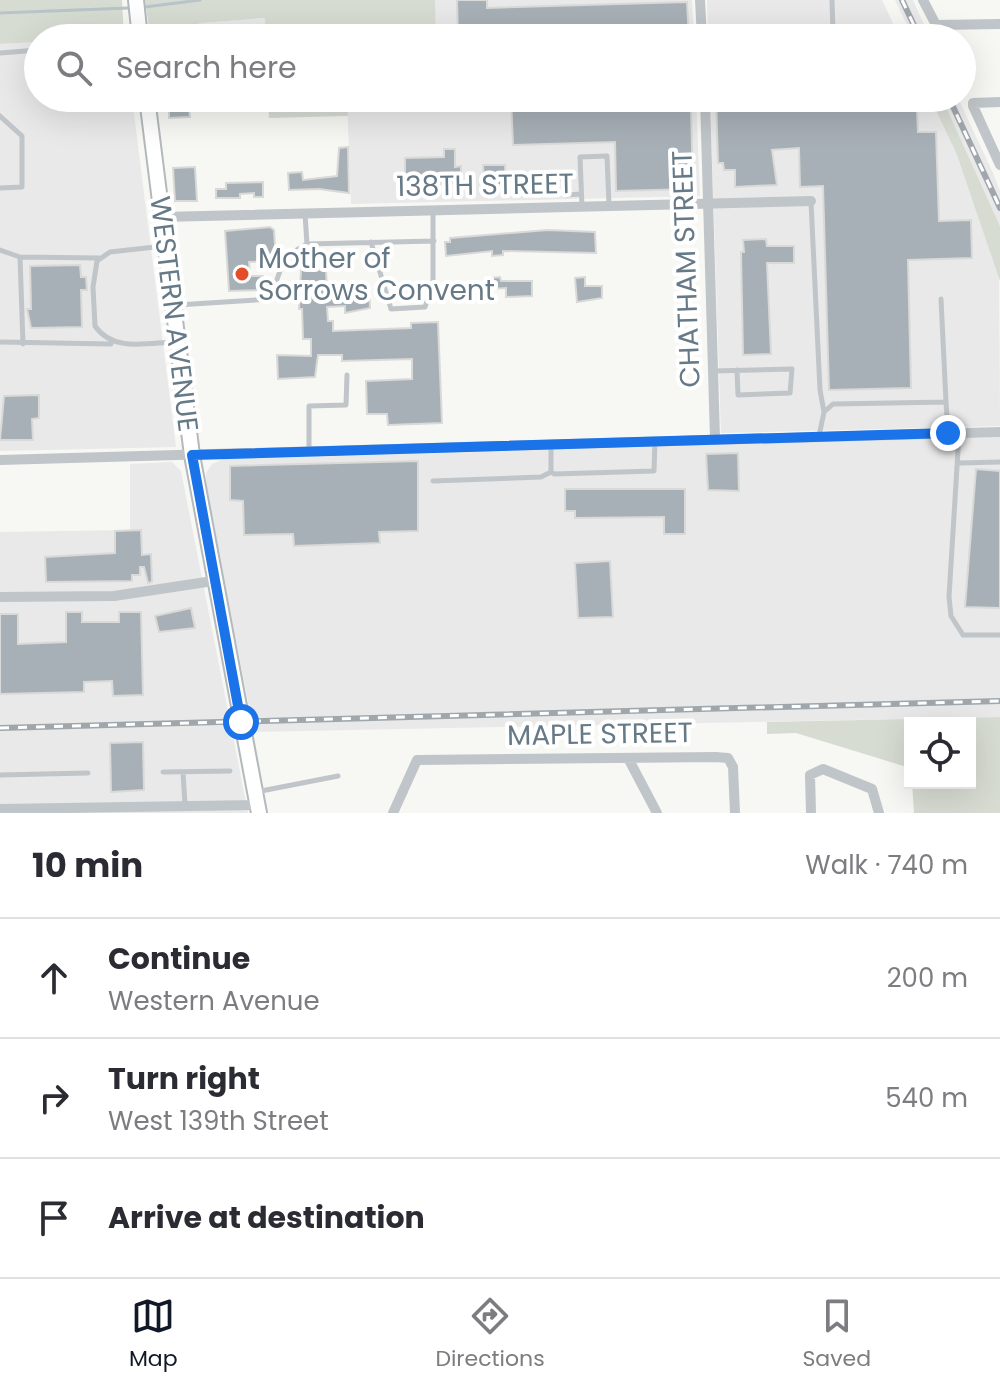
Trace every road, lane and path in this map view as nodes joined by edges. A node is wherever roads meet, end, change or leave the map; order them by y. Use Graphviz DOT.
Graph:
graph roads {
  1 [pos="136,0"];
  2 [pos="700,0"];
  3 [pos="832,0"];
  4 [pos="923,0"];
  5 [pos="139,24"];
  6 [pos="701,24"];
  7 [pos="833,24"];
  8 [pos="935,24"];
  9 [pos="976,24"];
  10 [pos="1000,24"];
  11 [pos="24,51"];
  12 [pos="0,53"];
  13 [pos="1000,102"];
  14 [pos="976,103"];
  15 [pos="149,112"];
  16 [pos="706,112"];
  17 [pos="976,112"];
  18 [pos="0,116"];
  19 [pos="1000,165"];
  20 [pos="521,179"];
  21 [pos="0,188"];
  22 [pos="581,194"];
  23 [pos="811,201"];
  24 [pos="709,204"];
  25 [pos="609,206"];
  26 [pos="582,207"];
  27 [pos="433,210"];
  28 [pos="305,213"];
  29 [pos="161,217"];
  30 [pos="434,241"];
  31 [pos="371,242"];
  32 [pos="307,244"];
  33 [pos="165,246"];
  34 [pos="0,250"];
  35 [pos="20,257"];
  36 [pos="100,258"];
  37 [pos="941,299"];
  38 [pos="172,306"];
  39 [pos="0,342"];
  40 [pos="177,342"];
  41 [pos="23,344"];
  42 [pos="119,344"];
  43 [pos="737,370"];
  44 [pos="713,371"];
  45 [pos="347,375"];
  46 [pos="946,402"];
  47 [pos="824,412"];
  48 [pos="1000,432"];
  49 [pos="954,433"];
  50 [pos="819,436"];
  51 [pos="715,438"];
  52 [pos="655,440"];
  53 [pos="550,443"];
  54 [pos="309,451"];
  55 [pos="192,455"];
  56 [pos="0,460"];
  57 [pos="1000,462"];
  58 [pos="960,463"];
  59 [pos="551,472"];
  60 [pos="433,481"];
  61 [pos="213,581"];
  62 [pos="0,597"];
  63 [pos="1000,635"];
  64 [pos="628,758"];
  65 [pos="230,771"];
  66 [pos="163,772"];
  67 [pos="183,772"];
  68 [pos="88,773"];
  69 [pos="0,775"];
  70 [pos="338,776"];
  71 [pos="257,803"];
  72 [pos="193,808"];
  73 [pos="0,809"];
  74 [pos="393,813"];
  75 [pos="657,813"];
  76 [pos="735,813"];
  77 [pos="811,813"];
  78 [pos="879,813"];
  1 -- 5 [label="main road"];
  2 -- 6 [label="street"];
  3 -- 7 [label="lane"];
  4 -- 8 [label="street"];
  9 -- 10 [label="street"];
  11 -- 12 [label="lane"];
  13 -- 14 [label="street"];
  15 -- 29 [label="main road, WESTERN AVENUE"];
  16 -- 24 [label="street, CHATHAM STREET"];
  17 -- 19 [label="street"];
  18 -- 21 [label="lane"];
  20 -- 22 [label="lane"];
  22 -- 25 [label="lane"];
  22 -- 26 [label="lane"];
  23 -- 24 [label="street, 138TH STREET"];
  23 -- 47 [label="lane"];
  24 -- 25 [label="street, 138TH STREET"];
  24 -- 44 [label="street, CHATHAM STREET"];
  25 -- 26 [label="street, 138TH STREET"];
  26 -- 27 [label="street, 138TH STREET"];
  27 -- 28 [label="street, 138TH STREET"];
  27 -- 30 [label="lane"];
  28 -- 29 [label="street, 138TH STREET"];
  28 -- 32 [label="lane"];
  29 -- 33 [label="main road, WESTERN AVENUE"];
  30 -- 31 [label="lane"];
  30 -- 31 [label="lane"];
  31 -- 32 [label="lane"];
  32 -- 38 [label="lane"];
  33 -- 36 [label="lane"];
  33 -- 38 [label="main road, WESTERN AVENUE"];
  34 -- 35 [label="lane"];
  35 -- 36 [label="lane"];
  35 -- 41 [label="lane"];
  36 -- 42 [label="lane"];
  37 -- 46 [label="lane"];
  38 -- 40 [label="main road, WESTERN AVENUE"];
  39 -- 41 [label="lane"];
  40 -- 42 [label="lane"];
  40 -- 55 [label="main road, WESTERN AVENUE"];
  41 -- 42 [label="lane"];
  43 -- 43 [label="lane"];
  43 -- 44 [label="lane"];
  44 -- 51 [label="street, CHATHAM STREET"];
  45 -- 54 [label="lane"];
  46 -- 47 [label="lane"];
  46 -- 49 [label="lane"];
  47 -- 50 [label="lane"];
  48 -- 49 [label="street"];
  49 -- 50 [label="street"];
  49 -- 58 [label="lane"];
  50 -- 51 [label="street"];
  51 -- 52 [label="street"];
  52 -- 53 [label="street"];
  52 -- 59 [label="lane"];
  53 -- 54 [label="street"];
  53 -- 59 [label="lane"];
  54 -- 55 [label="street"];
  55 -- 56 [label="street"];
  55 -- 61 [label="main road, WESTERN AVENUE"];
  57 -- 58 [label="lane"];
  58 -- 63 [label="lane"];
  59 -- 60 [label="lane"];
  61 -- 62 [label="street"];
  61 -- 71 [label="main road, WESTERN AVENUE"];
  64 -- 74 [label="street, MAPLE STREET"];
  64 -- 75 [label="street"];
  64 -- 76 [label="street, MAPLE STREET"];
  65 -- 67 [label="lane"];
  66 -- 67 [label="lane"];
  67 -- 72 [label="lane"];
  68 -- 69 [label="lane"];
  70 -- 71 [label="lane"];
  71 -- 72 [label="street"];
  72 -- 73 [label="street"];
  77 -- 78 [label="street"];
}
